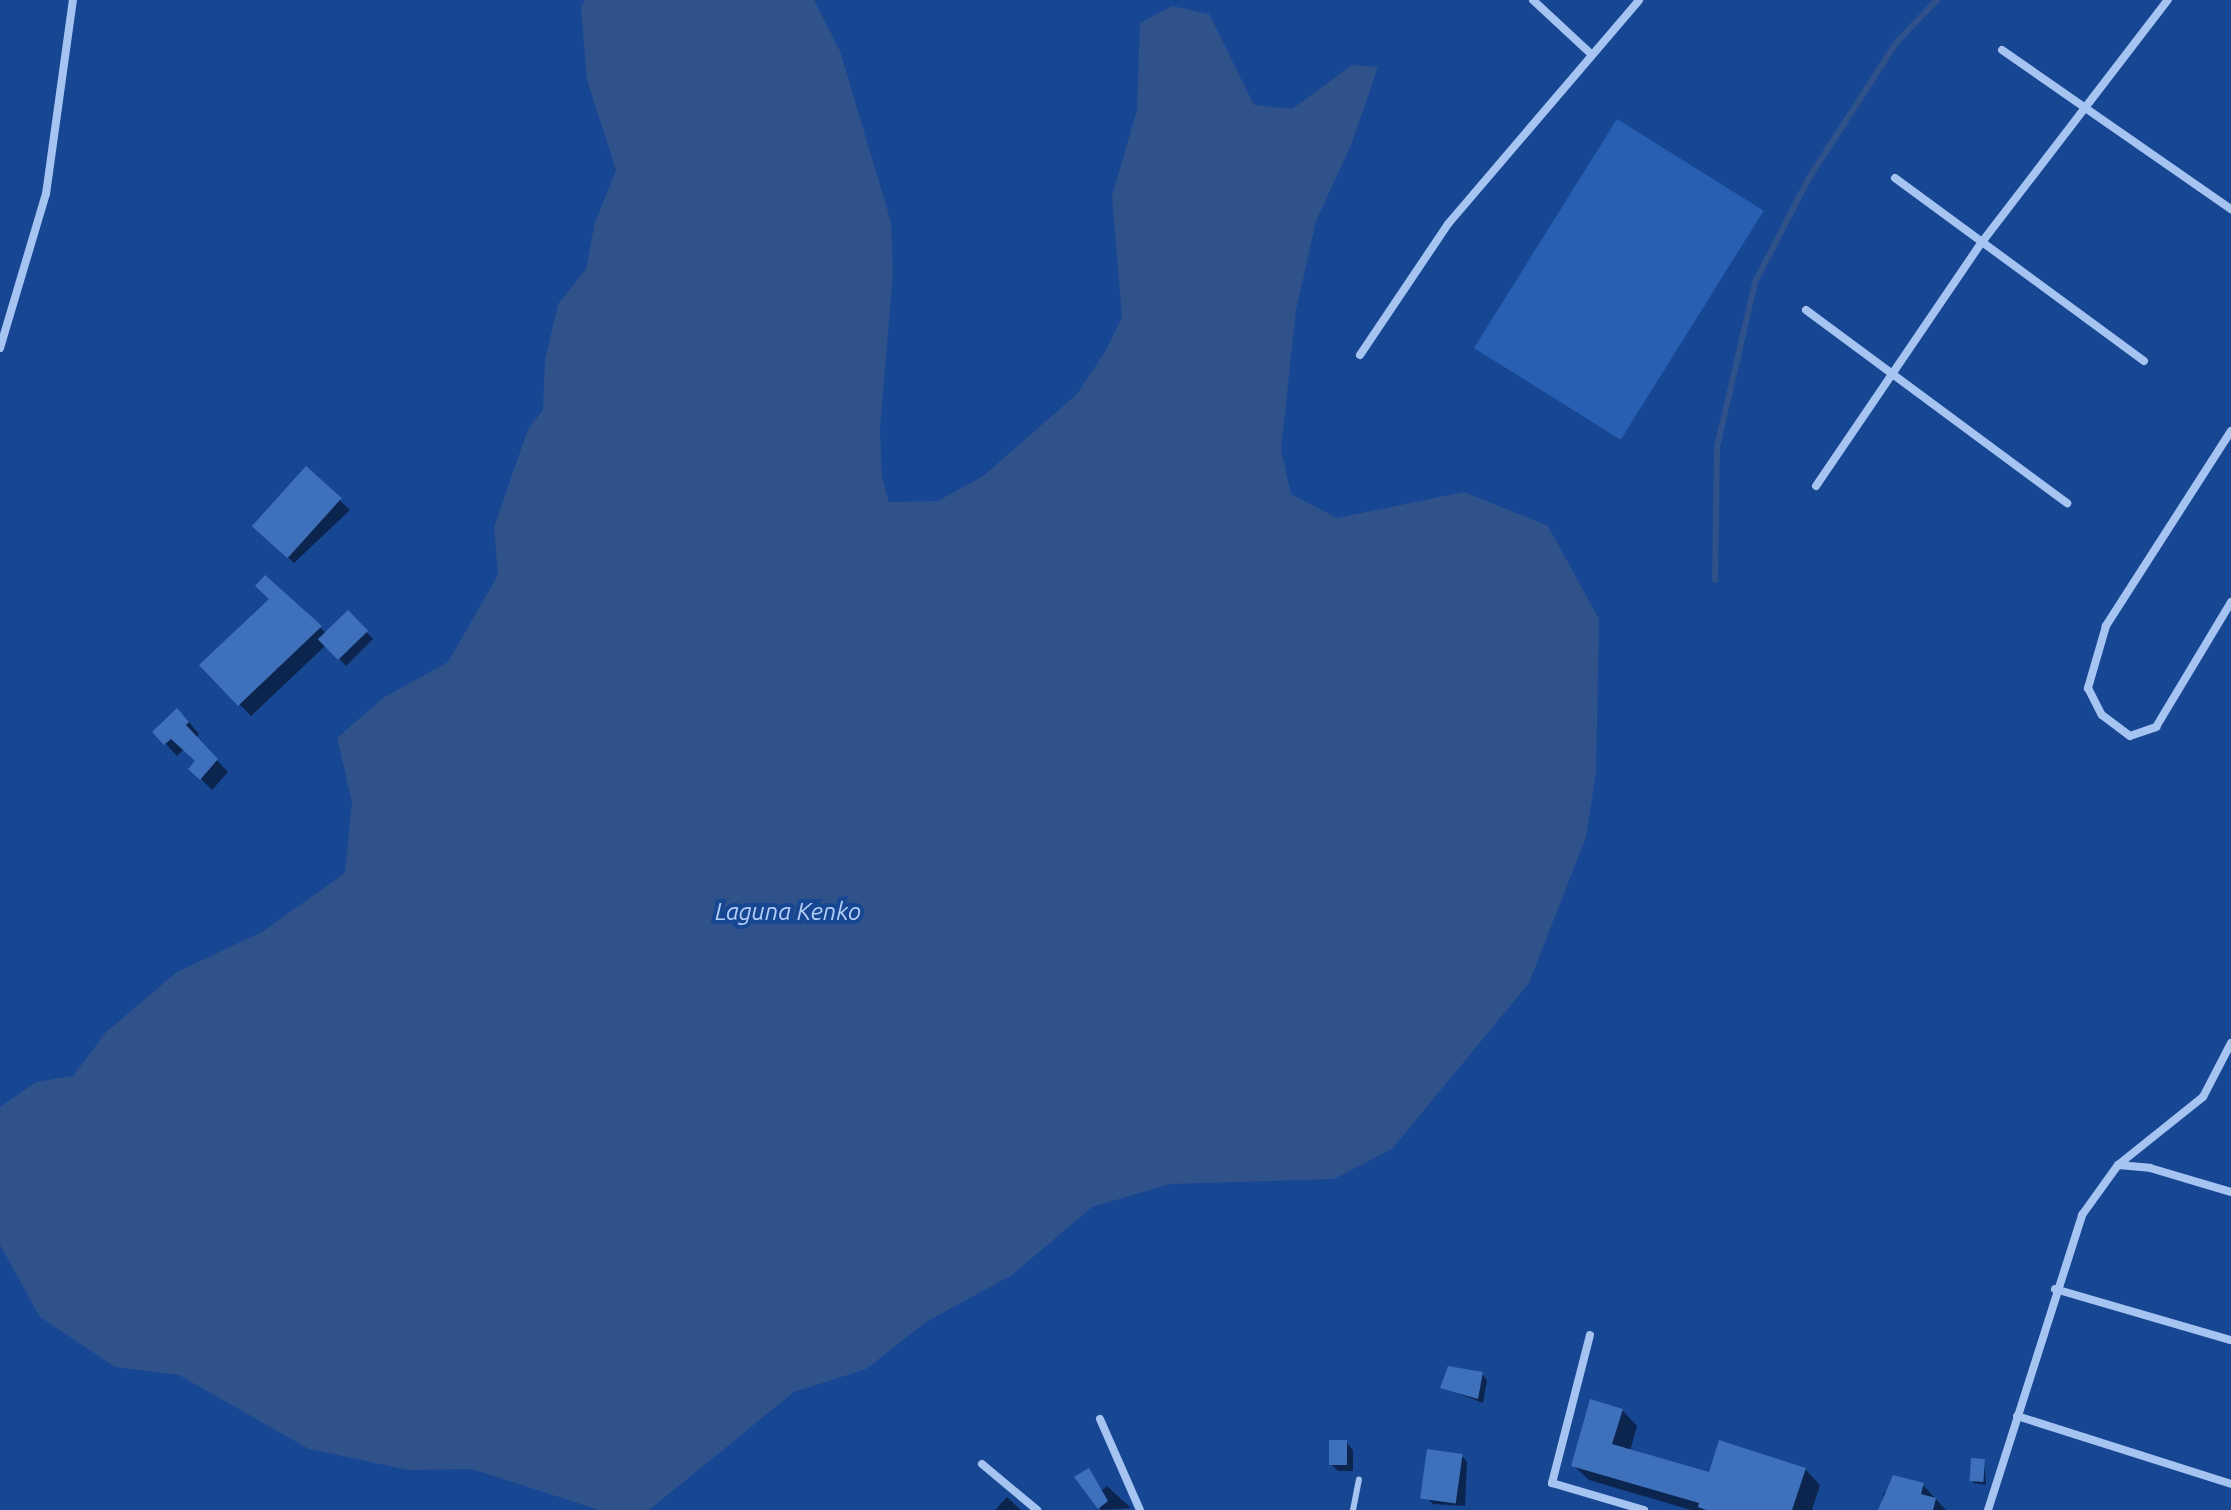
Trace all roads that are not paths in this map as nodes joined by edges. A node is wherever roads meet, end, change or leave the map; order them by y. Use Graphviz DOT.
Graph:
graph roads {
  1 [pos="73,0"];
  2 [pos="1533,0"];
  3 [pos="1639,0"];
  4 [pos="2168,0"];
  5 [pos="2002,50"];
  6 [pos="1590,53"];
  7 [pos="2085,106"];
  8 [pos="1895,178"];
  9 [pos="2231,209"];
  10 [pos="1982,242"];
  11 [pos="1806,310"];
  12 [pos="0,348"];
  13 [pos="1360,355"];
  14 [pos="2144,361"];
  15 [pos="1892,374"];
  16 [pos="2231,431"];
  17 [pos="1816,486"];
  18 [pos="2067,503"];
  19 [pos="2231,602"];
  20 [pos="2231,1043"];
  21 [pos="2118,1165"];
  22 [pos="2231,1192"];
  23 [pos="2055,1289"];
  24 [pos="1590,1335"];
  25 [pos="2231,1340"];
  26 [pos="2017,1416"];
  27 [pos="1100,1419"];
  28 [pos="982,1464"];
  29 [pos="1359,1480"];
  30 [pos="2231,1484"];
  31 [pos="1619,1506"];
  32 [pos="1037,1510"];
  33 [pos="1140,1510"];
  34 [pos="1353,1510"];
  35 [pos="1644,1510"];
  36 [pos="1988,1510"];
  1 -- 12 [label="street"];
  2 -- 6 [label="street"];
  3 -- 6 [label="street"];
  4 -- 7 [label="street"];
  5 -- 7 [label="street"];
  6 -- 13 [label="street"];
  7 -- 9 [label="street"];
  7 -- 10 [label="street"];
  8 -- 10 [label="street"];
  10 -- 14 [label="street"];
  10 -- 15 [label="street"];
  11 -- 15 [label="street"];
  15 -- 17 [label="street"];
  15 -- 18 [label="street"];
  16 -- 19 [label="street"];
  20 -- 21 [label="street"];
  21 -- 22 [label="street"];
  21 -- 23 [label="street"];
  23 -- 25 [label="street"];
  23 -- 26 [label="street"];
  24 -- 31 [label="street"];
  26 -- 30 [label="street"];
  26 -- 36 [label="street"];
  27 -- 33 [label="street"];
  28 -- 32 [label="street"];
  29 -- 34 [label="lane"];
  31 -- 35 [label="street"];
}
